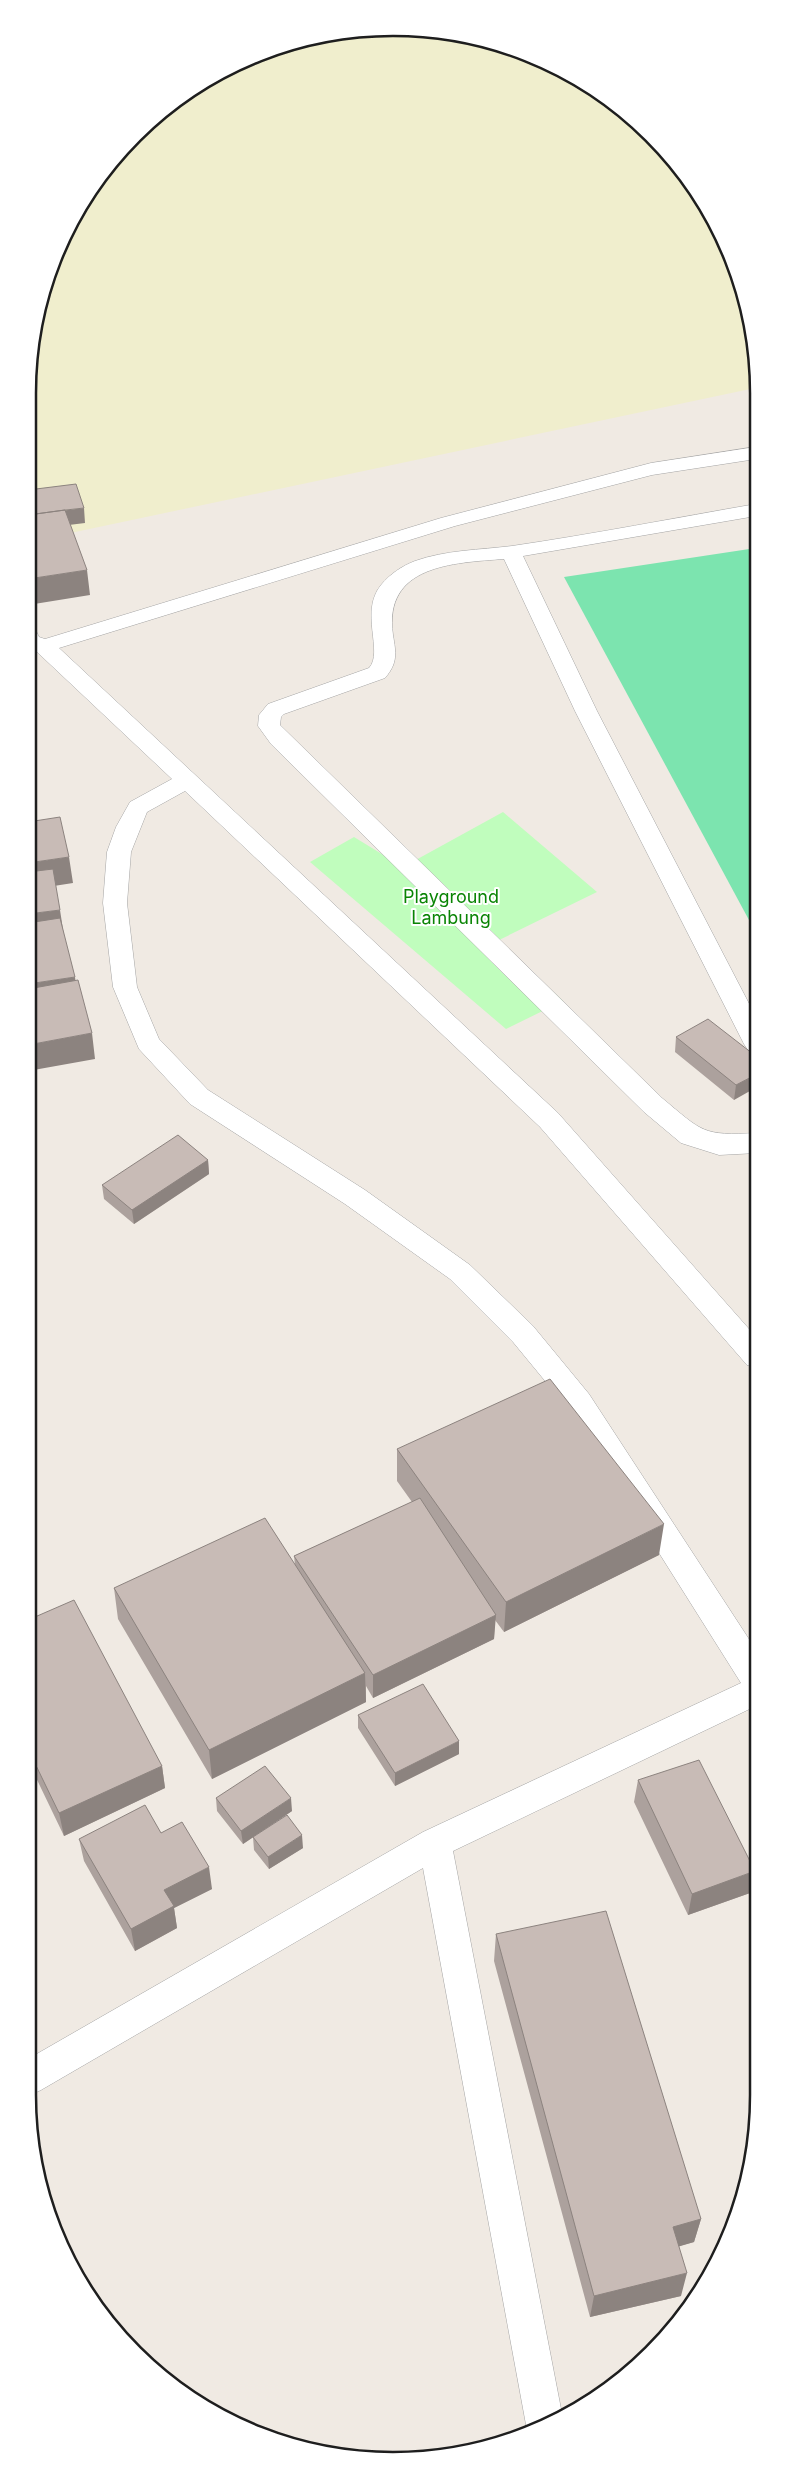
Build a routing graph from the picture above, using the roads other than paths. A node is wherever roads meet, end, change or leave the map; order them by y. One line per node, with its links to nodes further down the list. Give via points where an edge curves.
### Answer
1 (750, 454): 4 (street, via 651,469 448,522)
2 (750, 511): 3 (street)
3 (511, 552): 7 (street, via 586,711); 8 (street, via 437,561 402,575 382,606 384,667 377,673 276,709 270,715 269,726 653,1105 690,1136 719,1145)
4 (36, 641)
5 (36, 646): 6 (street)
6 (188, 780): 9 (street, via 548,1120); 10 (street, via 138,807 119,852 115,903 125,987 148,1042 199,1096 355,1197 460,1272 523,1334 579,1402)
7 (750, 1030)
8 (750, 1143)
9 (750, 1349)
10 (750, 1669)
11 (750, 1694): 12 (street)
12 (435, 1843): 13 (street); 14 (street)
13 (36, 2073)
14 (543, 2419)

